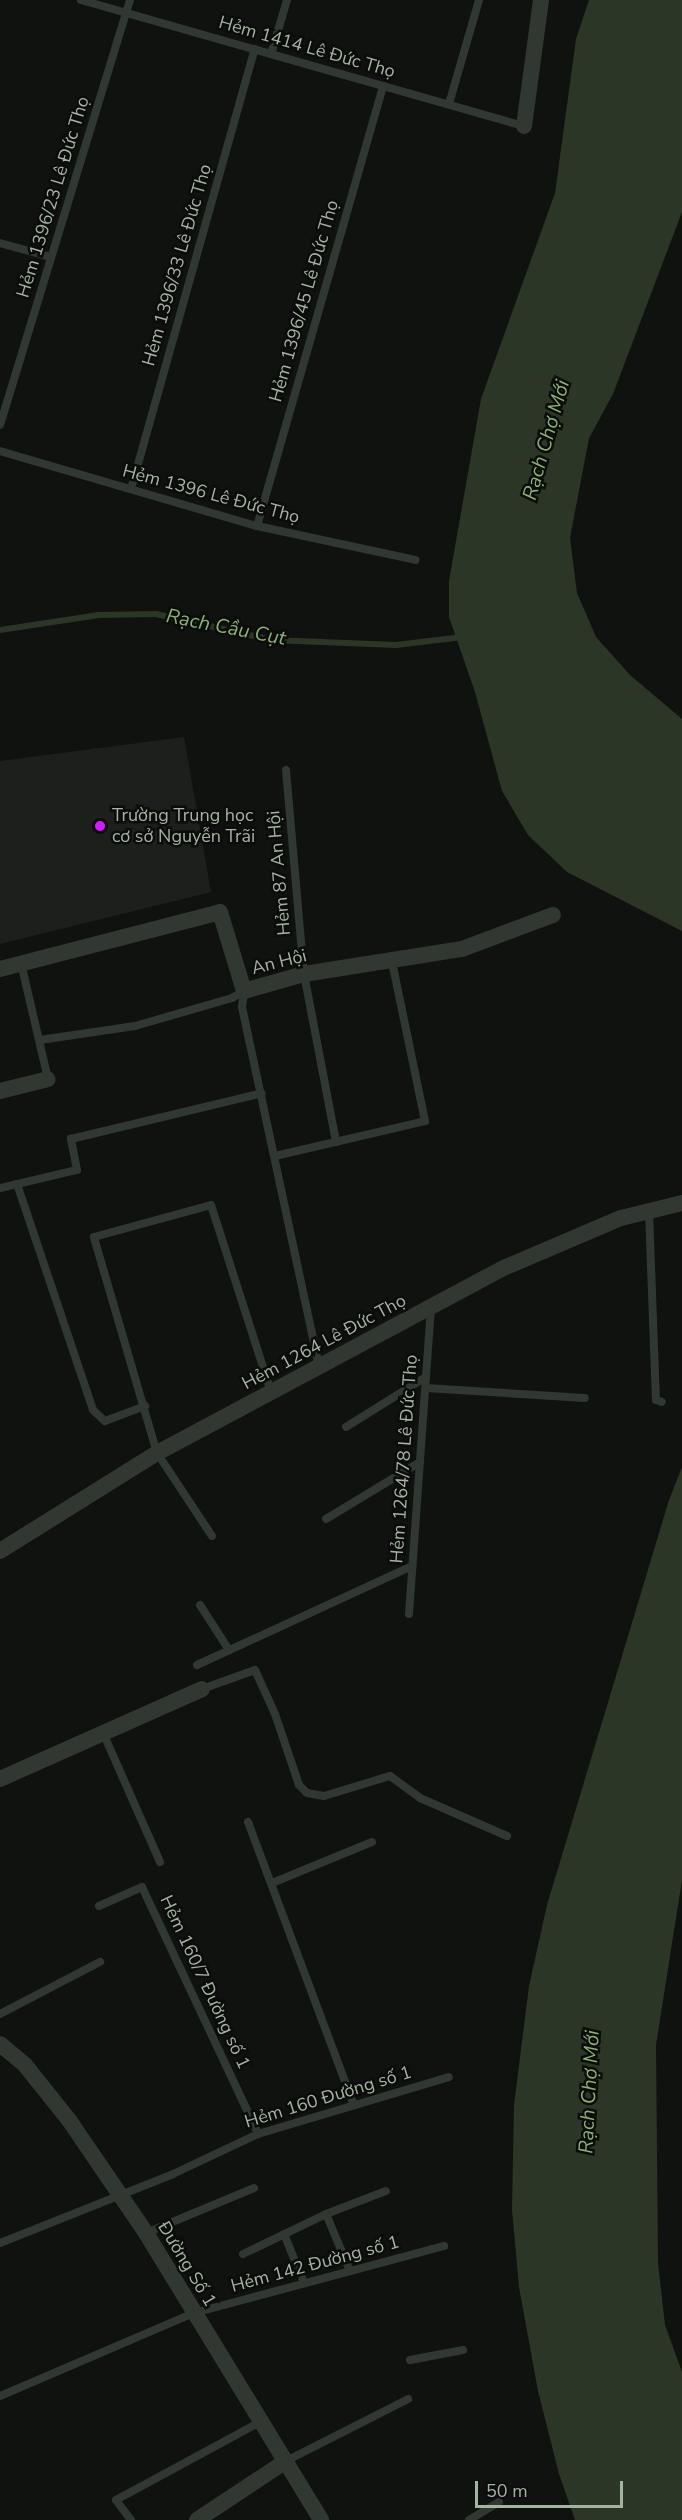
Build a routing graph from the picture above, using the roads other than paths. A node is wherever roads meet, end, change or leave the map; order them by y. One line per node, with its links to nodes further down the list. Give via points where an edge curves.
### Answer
1 (81, 0): 6 (lane, Hẻm 1414 Lê Đức Thọ)
2 (130, 0): 6 (lane, Hẻm 1396/23 Lê Đức Thọ)
3 (287, 0): 8 (lane)
4 (479, 0): 10 (lane)
5 (541, 0): 11 (street)
6 (127, 13): 7 (lane, Hẻm 1414 Lê Đức Thọ); 13 (lane, Hẻm 1396/23 Lê Đức Thọ)
7 (255, 49): 8 (lane, Hẻm 1414 Lê Đức Thọ); 16 (lane, Hẻm 1396/33 Lê Đức Thọ)
8 (272, 54): 9 (lane, Hẻm 1414 Lê Đức Thọ)
9 (383, 86): 10 (lane, Hẻm 1414 Lê Đức Thọ); 17 (lane, Hẻm 1396/45 Lê Đức Thọ)
10 (449, 104): 11 (lane, Hẻm 1414 Lê Đức Thọ)
11 (524, 126)
12 (0, 243): 13 (lane)
13 (51, 257): 14 (lane, Hẻm 1396/23 Lê Đức Thọ)
14 (0, 425)
15 (0, 451): 16 (lane, Hẻm 1396 Lê Đức Thọ)
16 (131, 489): 17 (lane, Hẻm 1396 Lê Đức Thọ)
17 (257, 526): 18 (lane, Hẻm 1396 Lê Đức Thọ)
18 (415, 560)
19 (286, 770): 24 (lane, Hẻm 87 An Hội)
20 (553, 915): 21 (street, An Hội, via 462,949)
21 (392, 961): 24 (street, An Hội); 30 (lane, via 425,1121)
22 (21, 963): 23 (street, An Hội); 25 (street, An Hội, via 220,912); 26 (lane)
23 (0, 969)
24 (304, 974): 25 (street, An Hội); 30 (lane, Hẻm 87 An Hội)
25 (244, 991): 26 (lane, via 135,1026); 29 (lane, via 242,1007)
26 (40, 1040): 27 (lane)
27 (48, 1079): 28 (street)
28 (0, 1091)
29 (261, 1093): 31 (lane); 32 (lane, via 71,1140 77,1170)
30 (336, 1142): 31 (lane)
31 (275, 1156): 37 (lane)
32 (17, 1184): 33 (lane); 43 (lane, via 93,1410 105,1421)
33 (0, 1188)
34 (682, 1203): 35 (street, Hẻm 1264 Lê Đức Thọ)
35 (649, 1211): 36 (street, Hẻm 1264 Lê Đức Thọ, via 621,1218 506,1267); 42 (lane, via 656,1400)
36 (431, 1306): 37 (street, Hẻm 1264 Lê Đức Thọ); 38 (lane, Hẻm 1264/78 Lê Đức Thọ)
37 (319, 1367): 40 (street, Hẻm 1264 Lê Đức Thọ)
38 (426, 1377): 39 (lane, Hẻm 1264/78 Lê Đức Thọ); 44 (lane)
39 (426, 1388): 41 (lane); 46 (lane, Hẻm 1264/78 Lê Đức Thọ)
40 (271, 1392): 43 (lane, via 211,1205 94,1237); 45 (street, Hẻm 1264 Lê Đức Thọ)
41 (585, 1398)
42 (662, 1402)
43 (145, 1406): 45 (lane)
44 (346, 1427)
45 (157, 1454): 48 (lane); 49 (street, Hẻm 1264 Lê Đức Thọ)
46 (420, 1462): 47 (lane); 50 (lane, Hẻm 1264/78 Lê Đức Thọ)
47 (326, 1519)
48 (212, 1536)
49 (0, 1549)
50 (412, 1566): 52 (lane, Hẻm 1264/78 Lê Đức Thọ); 53 (lane)
51 (200, 1605): 53 (lane)
52 (409, 1614)
53 (229, 1650): 54 (lane)
54 (197, 1665)
55 (202, 1689): 56 (street); 59 (lane, via 255,1670 299,1785 307,1793 324,1796 390,1776 420,1798)
56 (104, 1735): 57 (street); 61 (lane)
57 (0, 1779)
58 (248, 1822): 62 (lane)
59 (507, 1836)
60 (372, 1842): 62 (lane)
61 (160, 1862)
62 (272, 1883): 68 (lane)
63 (99, 1906): 69 (lane, Hẻm 160/7 Đường số 1, via 142,1887)
64 (100, 1962): 65 (lane)
65 (0, 2014)
66 (0, 2044): 72 (street, Đường Số 1, via 25,2065)
67 (449, 2077): 68 (lane, Hẻm 160 Đường số 1)
68 (354, 2105): 69 (lane, Hẻm 160 Đường số 1)
69 (258, 2134): 72 (lane, Hẻm 160 Đường số 1)
70 (254, 2188): 74 (lane)
71 (386, 2191): 73 (lane)
72 (120, 2195): 74 (street, Đường Số 1); 76 (lane, Hẻm 160 Đường số 1)
73 (326, 2214): 75 (lane); 79 (lane)
74 (146, 2233): 81 (street, Đường Số 1)
75 (284, 2234): 78 (lane); 80 (lane)
76 (0, 2243)
77 (444, 2246): 79 (lane, Hẻm 142 Đường số 1)
78 (243, 2254)
79 (350, 2271): 80 (lane, Hẻm 142 Đường số 1)
80 (304, 2283): 81 (lane, Hẻm 142 Đường số 1)
81 (194, 2313): 84 (lane, Hẻm 142 Đường số 1); 86 (street, Đường Số 1)
82 (463, 2350): 83 (lane)
83 (410, 2360)
84 (0, 2396)
85 (408, 2399): 87 (lane)
86 (262, 2421): 87 (street, Đường Số 1); 89 (lane, via 116,2500)
87 (286, 2461): 90 (street); 91 (street, Đường Số 1)
88 (499, 2502): 92 (lane)
89 (131, 2520)
90 (197, 2520)
91 (321, 2520)
92 (469, 2520)

